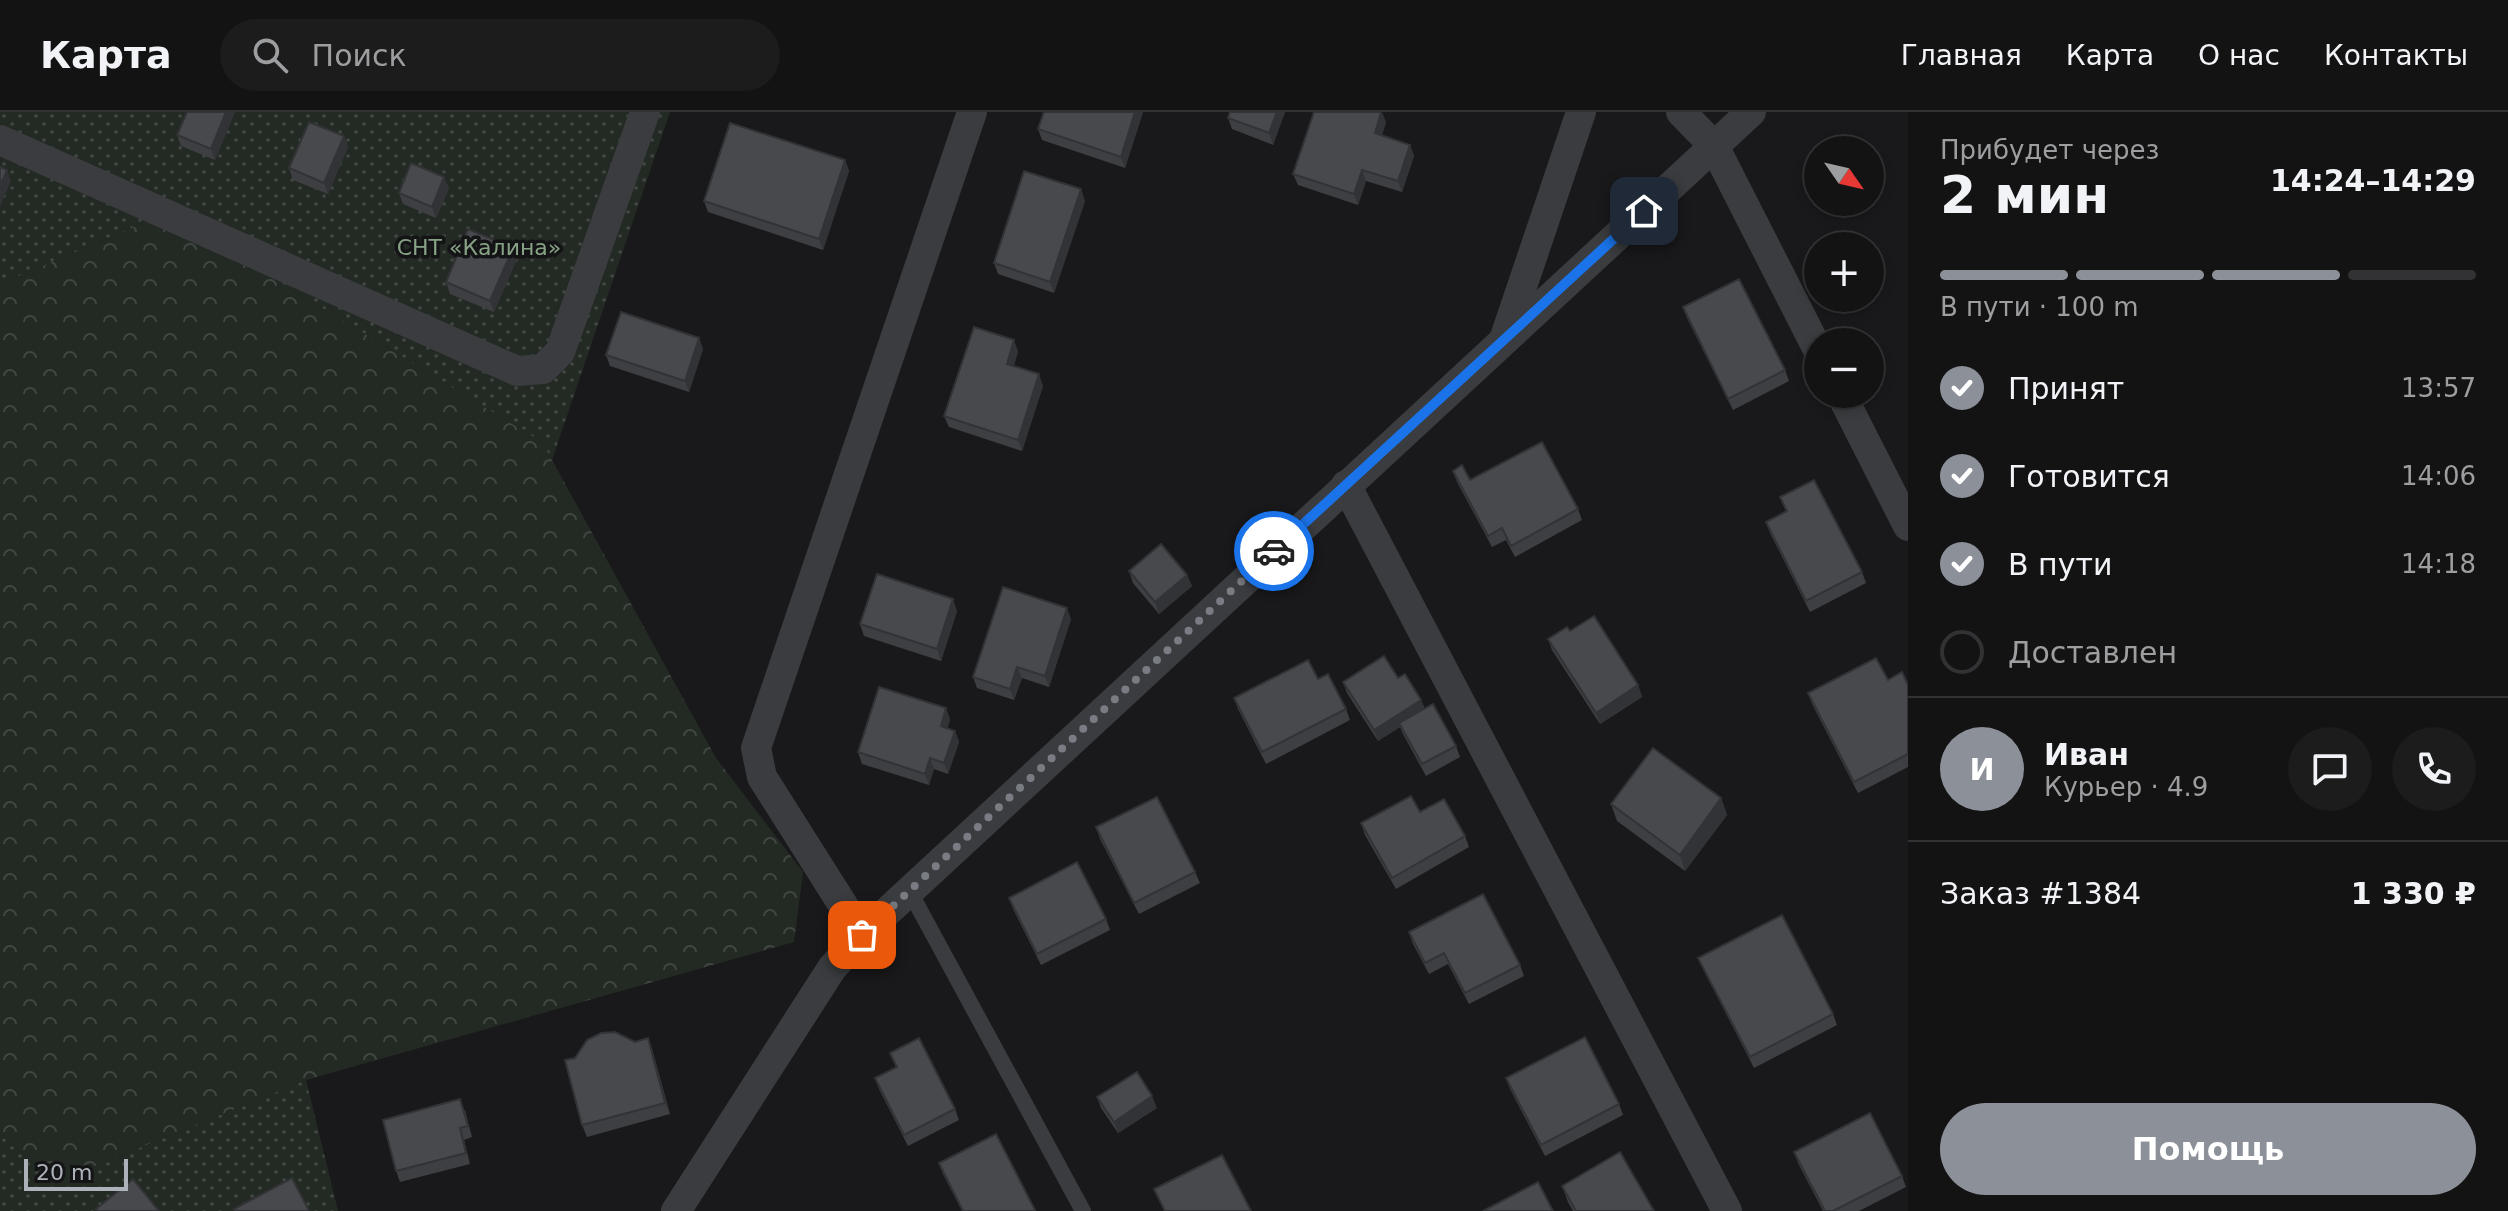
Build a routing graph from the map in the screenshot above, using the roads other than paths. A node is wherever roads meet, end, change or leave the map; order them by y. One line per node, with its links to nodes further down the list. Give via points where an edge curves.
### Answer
1 (645, 112): 6 (street, via 560,352 543,369 517,371)
2 (972, 112): 14 (street, via 756,748 762,777)
3 (1581, 112): 9 (street)
4 (1681, 112): 7 (street)
5 (1751, 112): 7 (street)
6 (0, 140)
7 (1714, 146): 8 (street); 9 (street)
8 (1807, 328)
9 (1504, 340): 11 (street)
10 (1848, 408): 12 (street)
11 (1346, 485): 13 (street); 17 (street)
12 (1908, 526)
13 (909, 890): 14 (street); 16 (lane)
14 (862, 935): 15 (street, via 832,968)
15 (676, 1211)
16 (1083, 1211)
17 (1727, 1211)

